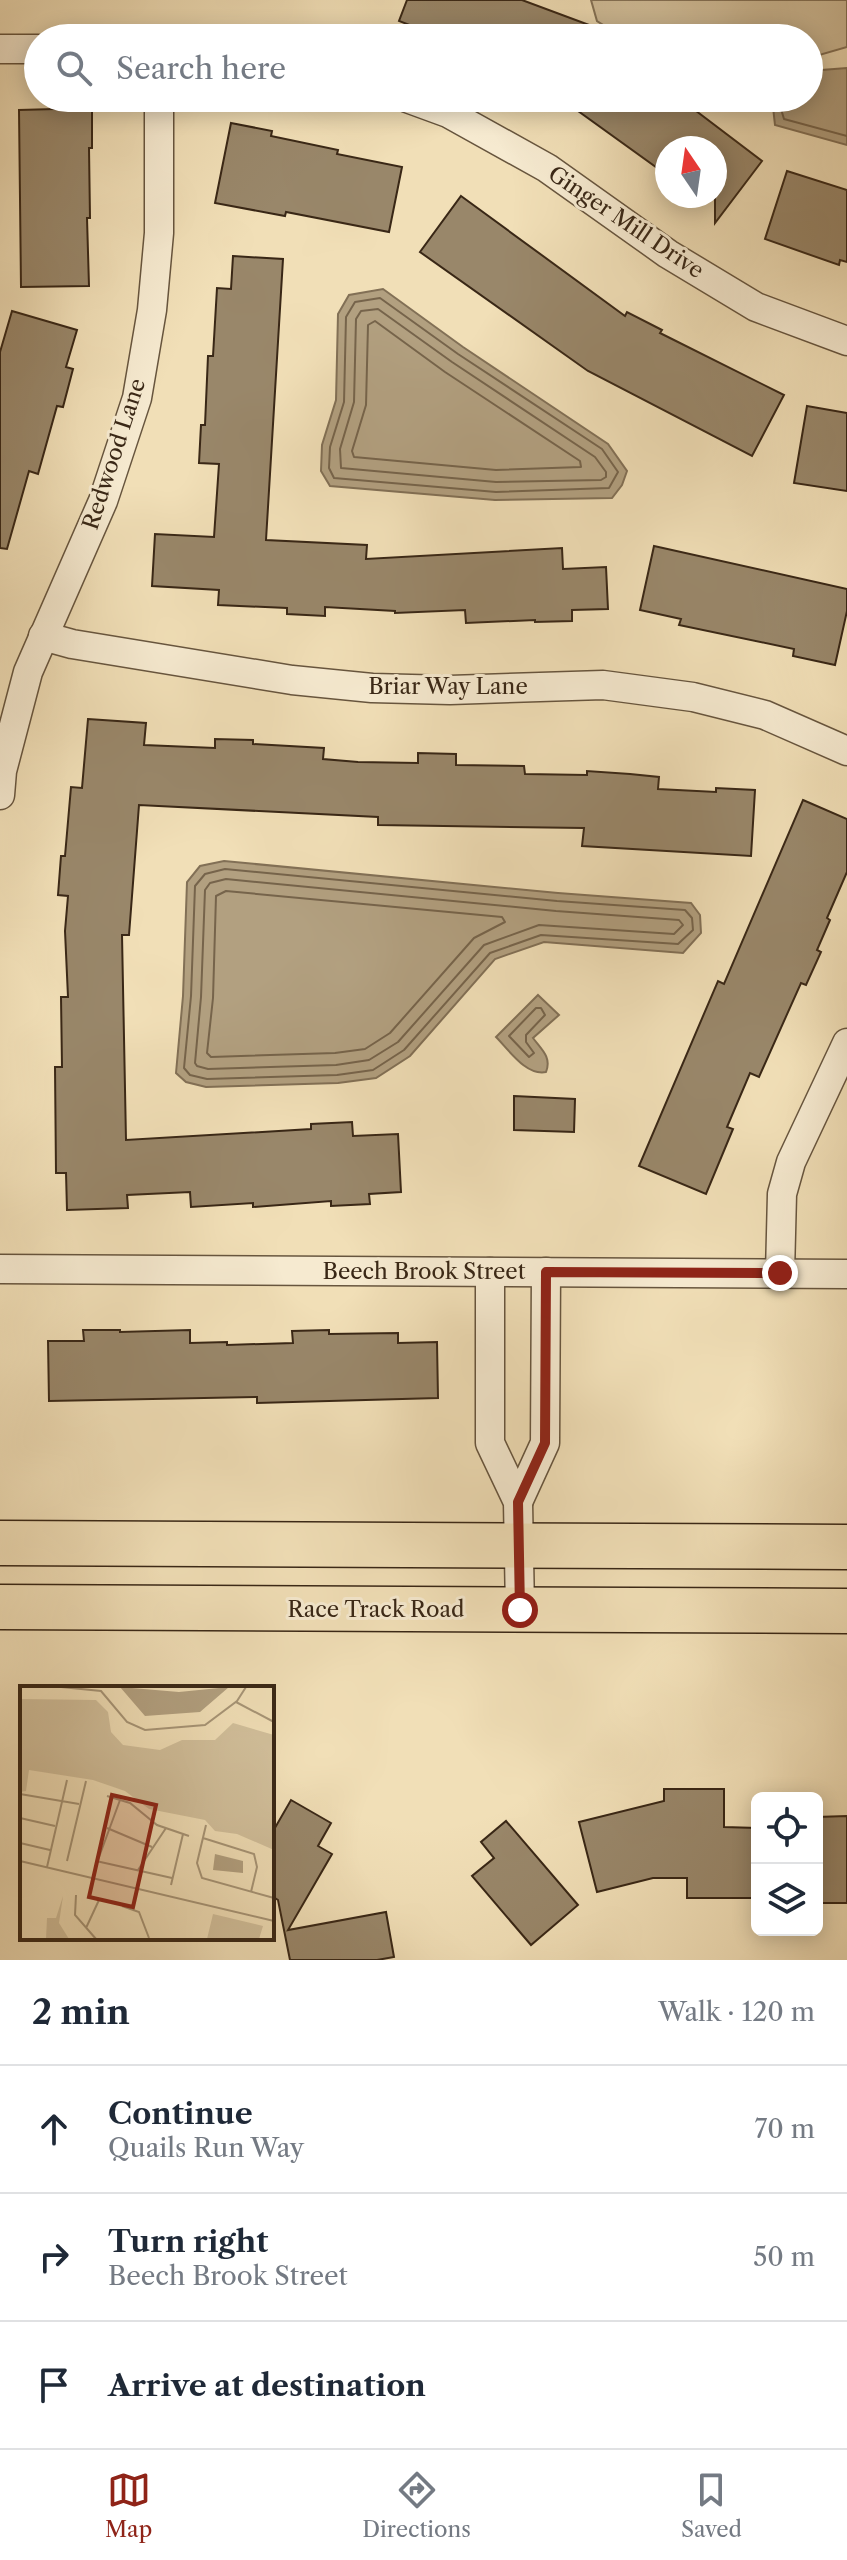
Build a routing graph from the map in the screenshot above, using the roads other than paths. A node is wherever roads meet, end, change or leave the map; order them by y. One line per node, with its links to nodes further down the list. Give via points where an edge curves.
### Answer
1 (0, 49): 2 (street)
2 (24, 49)
3 (159, 112): 6 (street, Redwood Lane, via 159,233 137,398 103,501)
4 (445, 112): 5 (street, Ginger Mill Drive, via 547,168 668,254 756,307)
5 (847, 341)
6 (43, 636): 7 (street, Briar Way Lane, via 292,680 372,688 603,685 693,697 765,715); 8 (street, Redwood Lane, via 28,672)
7 (847, 751)
8 (0, 795)
9 (847, 1043): 13 (street, via 791,1162 782,1194)
10 (0, 1269): 11 (street, Beech Brook Street)
11 (490, 1272): 12 (street, Beech Brook Street); 15 (street, via 490,1443)
12 (546, 1272): 13 (street, Beech Brook Street); 15 (street, via 545,1443)
13 (780, 1273): 14 (street, Beech Brook Street)
14 (847, 1274)
15 (518, 1502): 17 (street)
16 (0, 1543): 17 (main road)
17 (518, 1547): 18 (main road); 20 (street)
18 (847, 1547)
19 (0, 1607): 20 (main road, Race Track Road)
20 (520, 1610): 21 (main road, Race Track Road)
21 (847, 1611)

